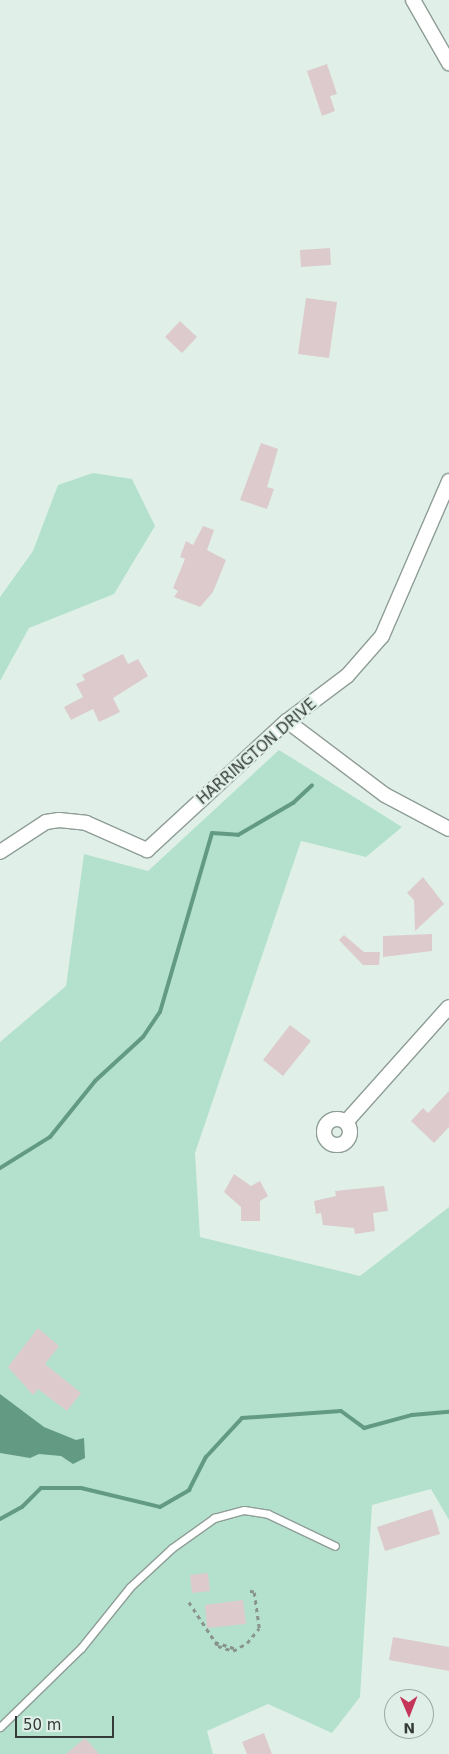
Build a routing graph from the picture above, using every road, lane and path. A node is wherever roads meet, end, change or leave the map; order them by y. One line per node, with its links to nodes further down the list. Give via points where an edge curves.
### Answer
1 (413, 0): 2 (street)
2 (449, 63)
3 (449, 482): 4 (street, HARRINGTON DRIVE, via 382,636 346,676)
4 (287, 721): 5 (street, via 385,795); 6 (street, HARRINGTON DRIVE, via 147,850 86,823 59,820 46,822)
5 (449, 829)
6 (0, 852)
7 (449, 1007): 8 (street)
8 (346, 1122)
9 (335, 1546): 14 (lane, via 268,1514 244,1510 214,1518 172,1548 130,1588 81,1648)
10 (247, 1591): 13 (path, via 254,1592 259,1628)
11 (189, 1602): 12 (path)
12 (215, 1642): 13 (path); 13 (path, via 225,1651)
13 (236, 1648)
14 (0, 1727)

